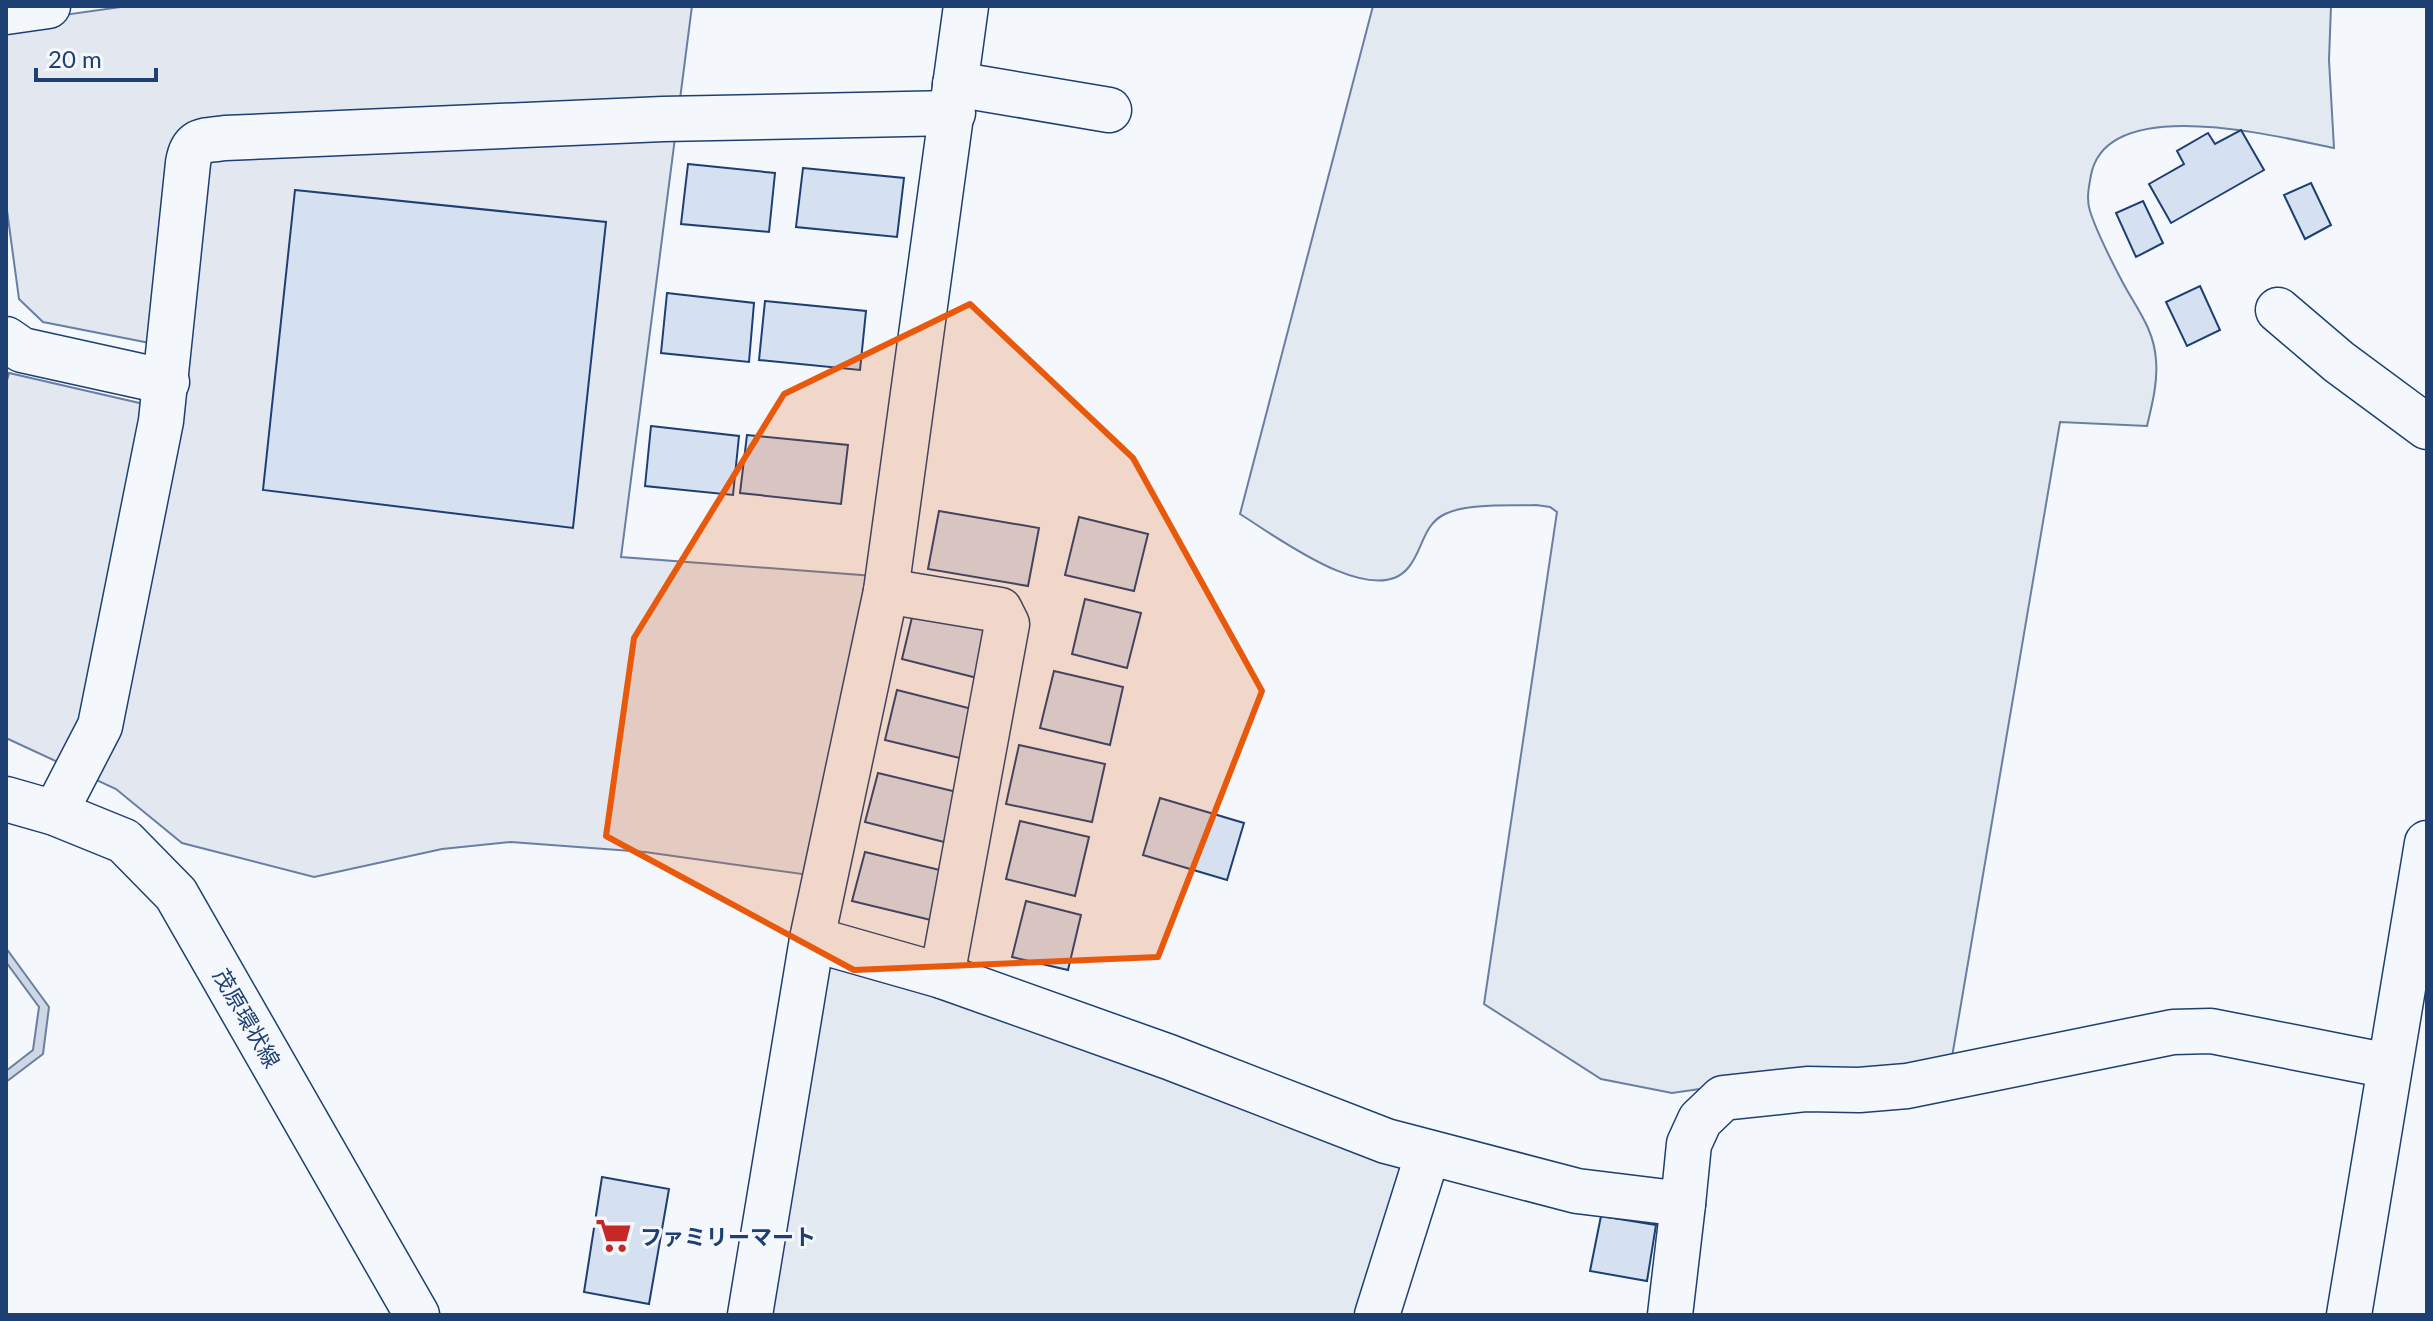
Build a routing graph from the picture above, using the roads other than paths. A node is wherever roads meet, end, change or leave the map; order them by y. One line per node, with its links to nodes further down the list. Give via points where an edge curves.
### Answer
1 (48, 6): 3 (street)
2 (966, 6): 4 (street)
3 (6, 12)
4 (954, 99): 5 (street); 8 (street, via 198,142 188,163); 10 (street)
5 (1109, 110)
6 (2278, 310): 9 (street)
7 (6, 339): 8 (street, via 22,350)
8 (167, 382): 12 (street, via 100,726)
9 (2427, 427)
10 (886, 591): 14 (street); 15 (street, via 1000,610 1007,624)
11 (6, 799): 12 (street, 茂原環状線)
12 (55, 813): 19 (street, 茂原環状線, via 124,841 176,894)
13 (2427, 843): 16 (street)
14 (812, 939): 15 (street); 20 (street)
15 (942, 976): 17 (street)
16 (2389, 1066): 18 (street, via 2211,1031 2173,1032 1907,1086 1723,1098 1700,1120 1689,1144); 23 (street)
17 (1428, 1153): 18 (street, via 1577,1191); 21 (street)
18 (1683, 1204): 22 (street)
19 (417, 1315)
20 (750, 1315)
21 (1377, 1315)
22 (1670, 1315)
23 (2349, 1315)

